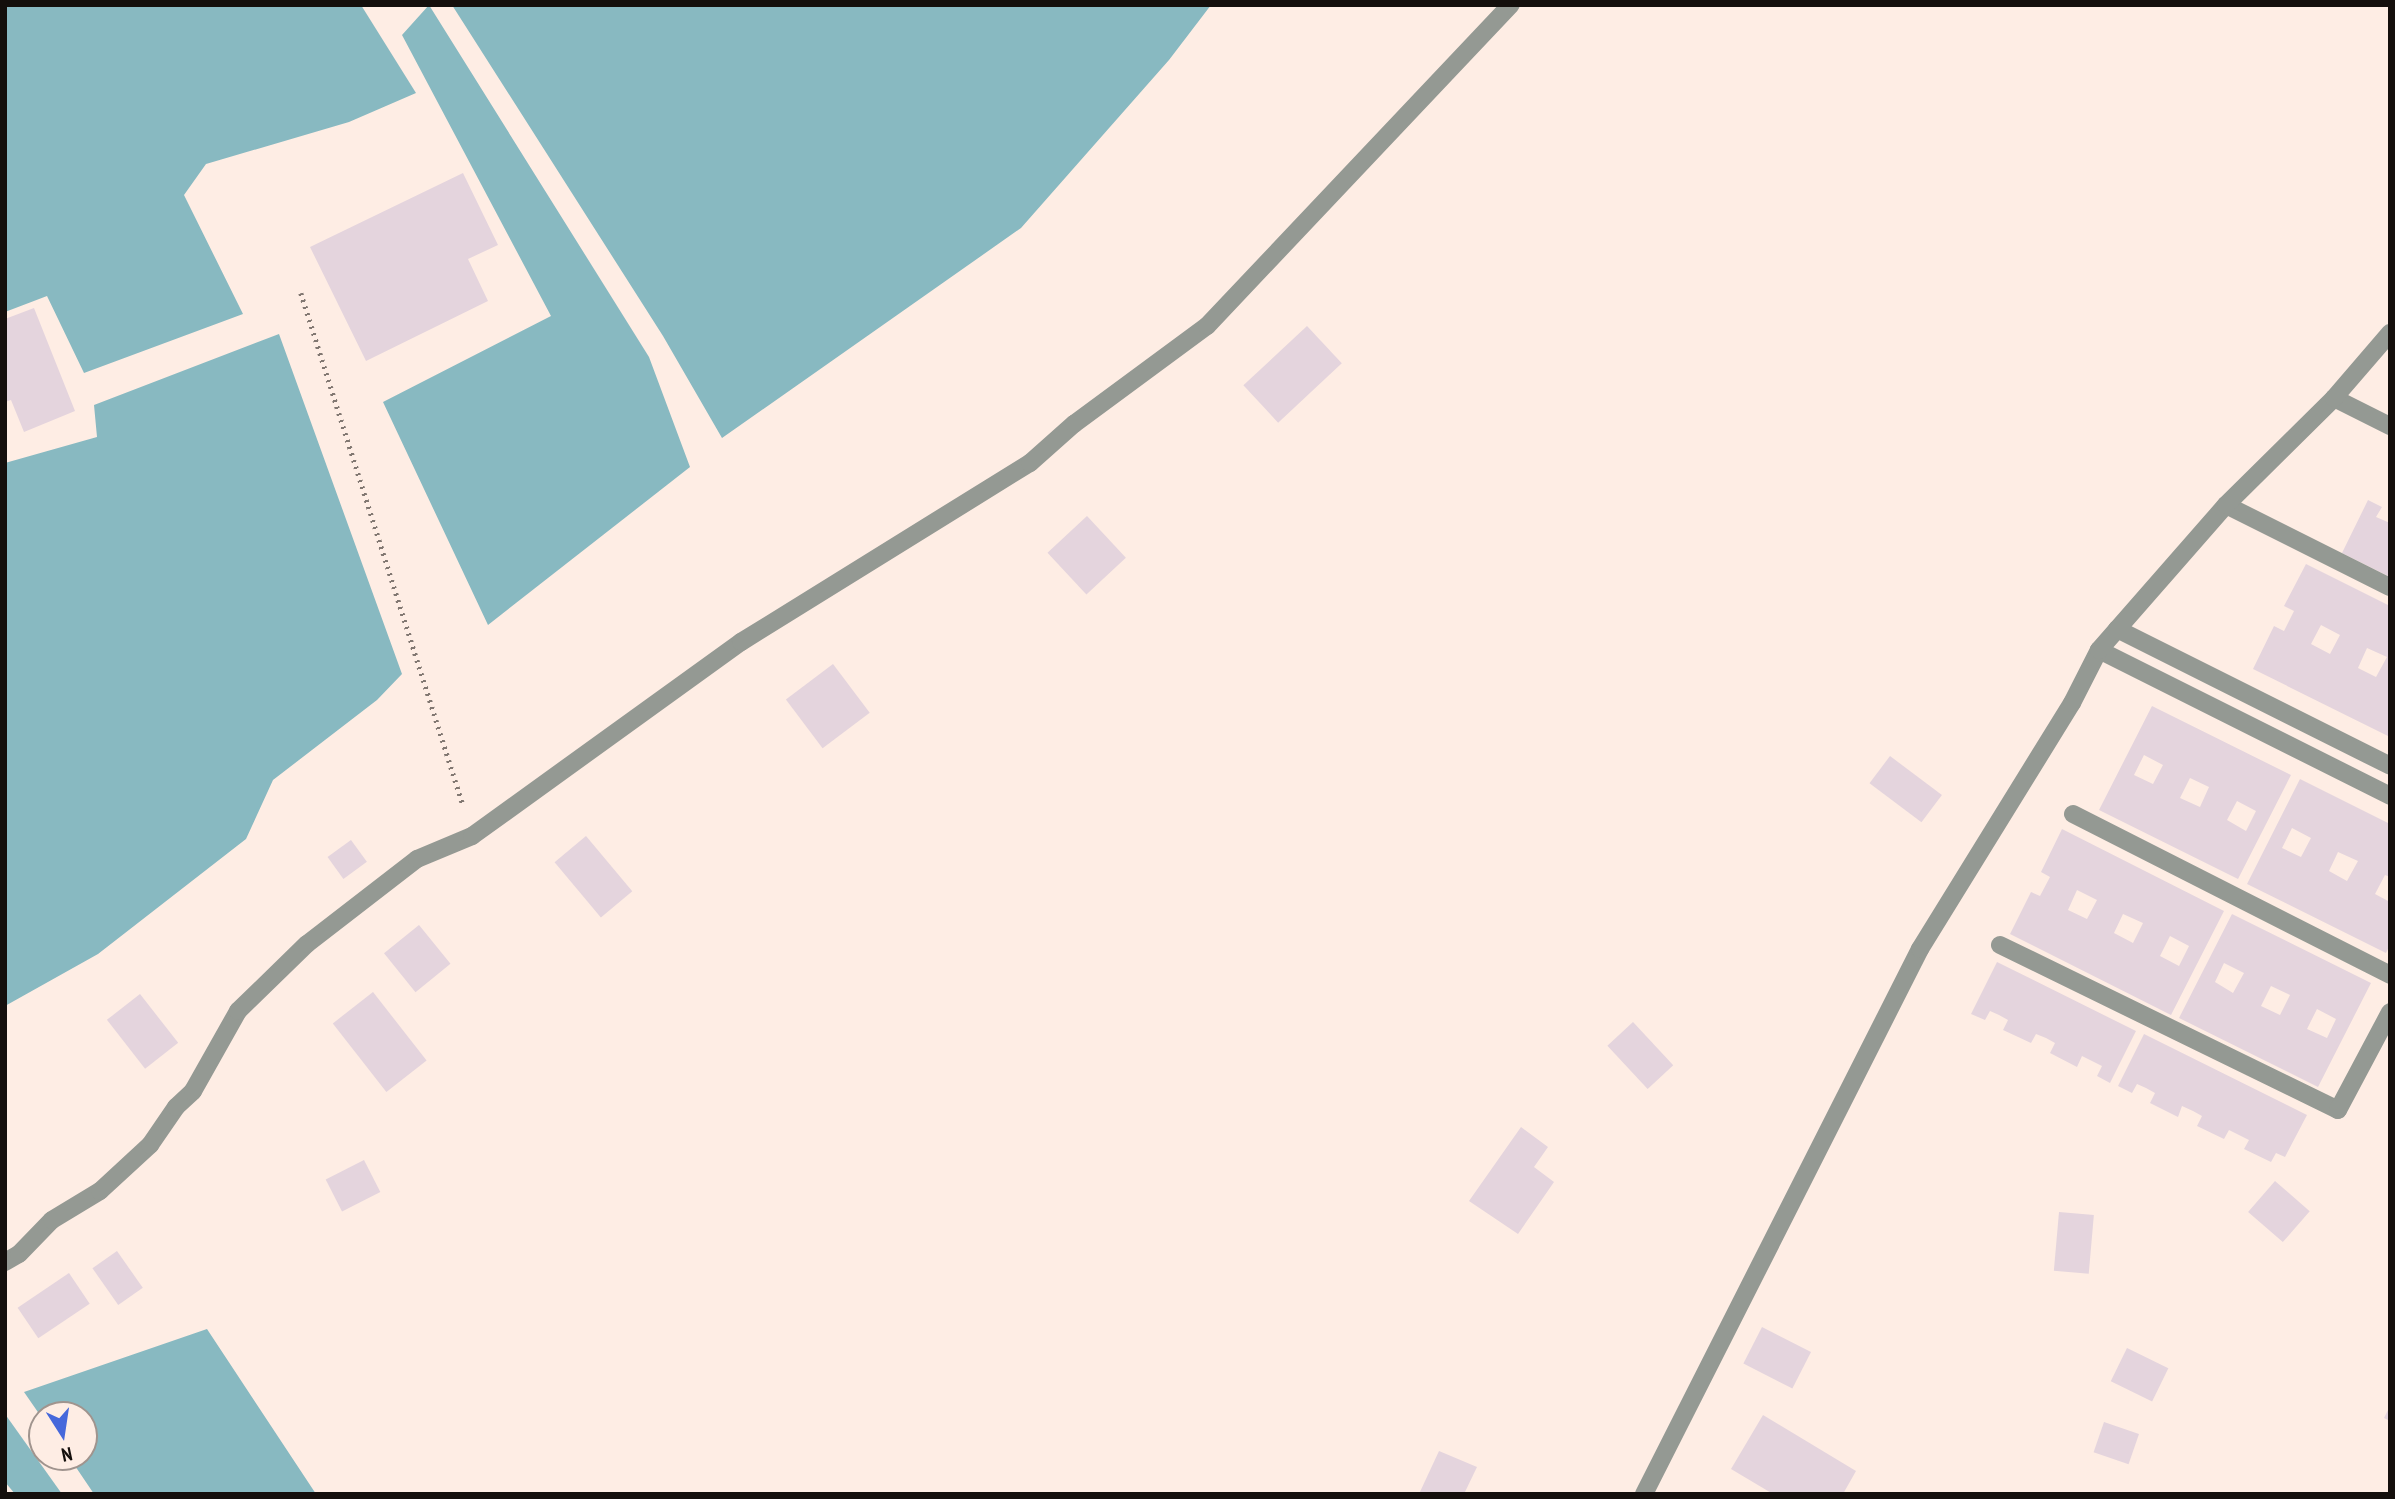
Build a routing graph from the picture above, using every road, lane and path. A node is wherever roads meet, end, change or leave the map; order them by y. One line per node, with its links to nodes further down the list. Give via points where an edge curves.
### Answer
1 (1511, 5): 13 (street, via 1207,326 1074,424 1030,463 741,642)
2 (300, 293): 13 (path)
3 (2390, 333): 4 (street)
4 (2334, 398): 5 (street); 6 (street)
5 (2390, 426)
6 (2226, 505): 7 (street); 8 (street)
7 (2390, 587)
8 (2117, 629): 9 (street); 10 (street)
9 (2099, 650): 11 (street); 18 (street, via 2072,703 1920,949)
10 (2390, 765)
11 (2390, 796)
12 (2073, 814): 15 (street)
13 (472, 836): 17 (street, via 417,859 307,944 238,1011 192,1091 150,1145 100,1191 52,1220)
14 (2000, 945): 16 (street, via 2338,1110)
15 (2390, 975)
16 (2390, 1012)
17 (5, 1262)
18 (1644, 1494)

